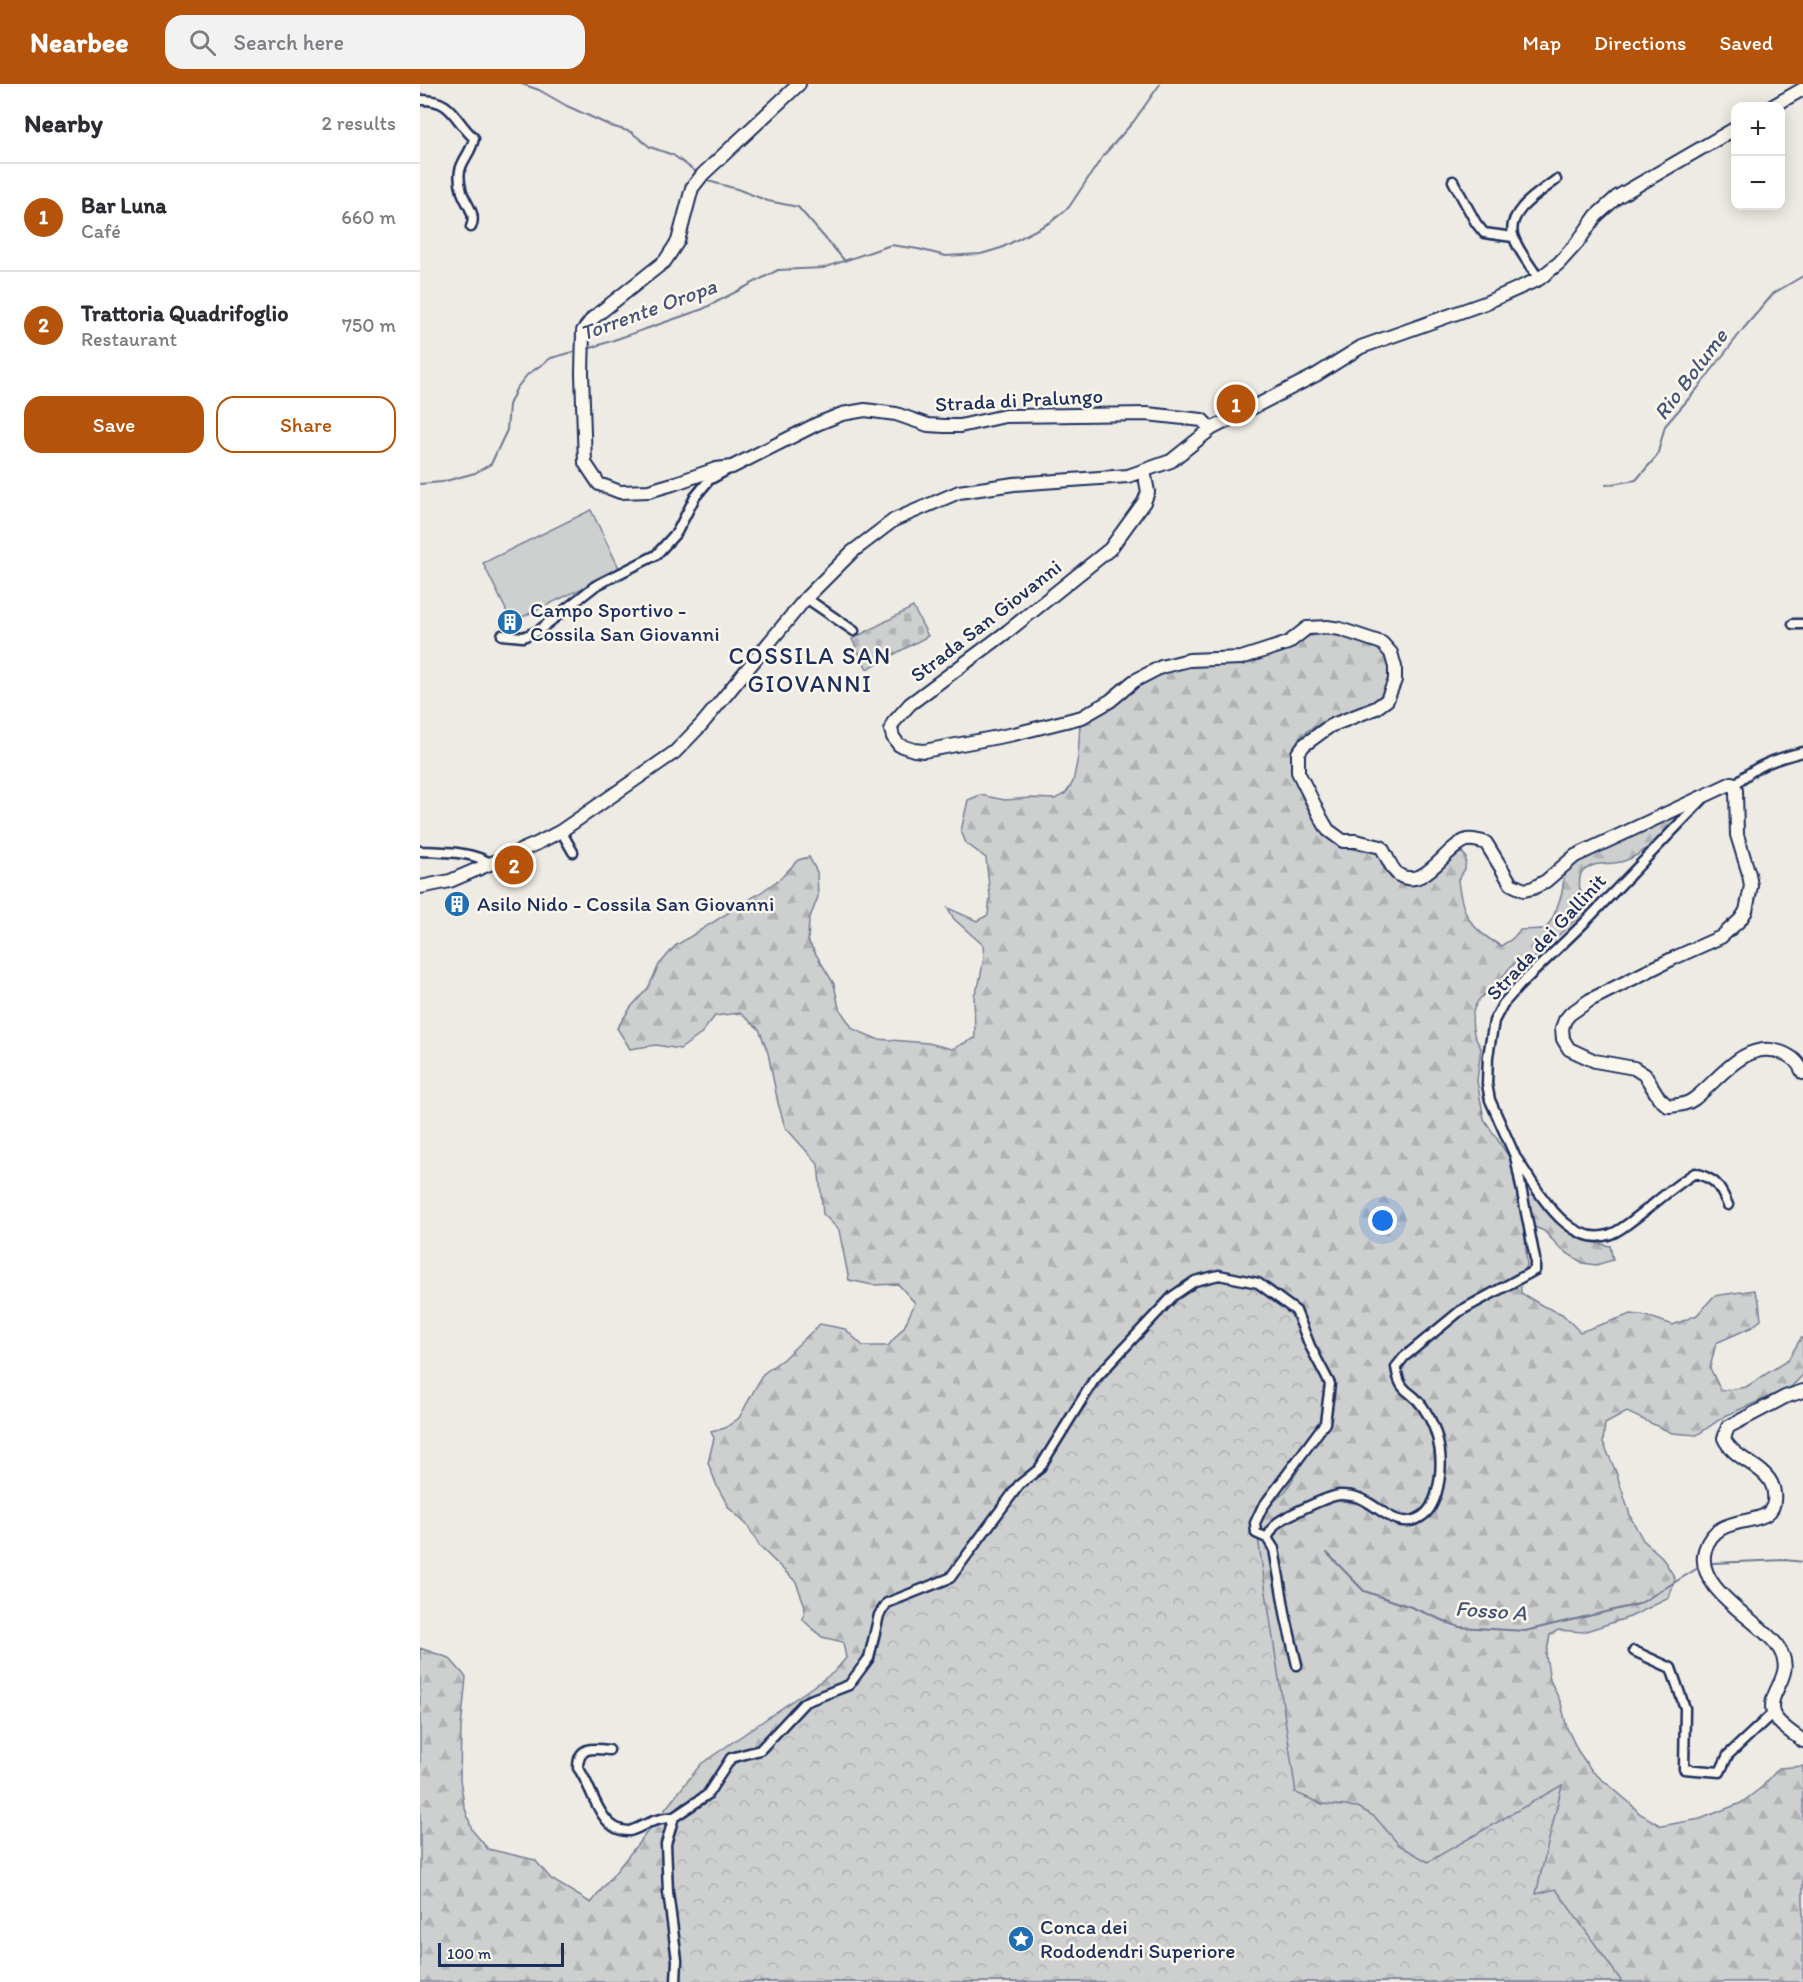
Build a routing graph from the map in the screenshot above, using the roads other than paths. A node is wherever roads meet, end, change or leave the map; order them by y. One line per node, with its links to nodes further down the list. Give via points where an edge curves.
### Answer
1 (799, 84): 12 (street, Strada di Pralungo, via 692,188 678,240 665,261 594,318 583,332 585,463 599,484 620,492 650,491)
2 (1803, 89): 4 (street)
3 (420, 100): 8 (street, via 446,105 474,138 459,168 462,192 474,217)
4 (1780, 102)
5 (1731, 131): 10 (street, via 1617,197 1596,216 1559,263)
6 (1556, 180): 9 (street, via 1517,214)
7 (1453, 181): 9 (street, via 1484,232)
8 (471, 227)
9 (1513, 237): 10 (street)
10 (1539, 279): 11 (street, via 1485,303 1361,347)
11 (1211, 429): 12 (street, Strada di Pralungo, via 1202,420 1147,414 1005,416 944,426 865,410 817,424); 13 (street, via 1171,461)
12 (732, 467): 18 (street, via 709,480 694,497 677,532 656,555 595,586 538,631 523,637)
13 (1144, 471): 14 (street, via 1128,476 959,492 894,520 852,552); 21 (street, Strada San Giovanni, via 1148,492 1144,502 1110,549 910,704 891,729 899,745 924,751 1056,725 1097,709 1134,681 1161,667 1189,660 1241,658 1288,643 1307,628 1327,627 1382,643 1391,652 1395,680 1386,700 1376,708 1330,726 1304,745 1298,753 1298,772 1329,830 1343,841 1381,847 1399,875 1421,875 1466,840 1477,840 1486,843 1511,884 1524,890 1533,888 1575,856)
14 (806, 598): 17 (street); 22 (street, via 690,739)
15 (1793, 624): 16 (street)
16 (1803, 624)
17 (854, 632)
18 (502, 636)
19 (1803, 752): 20 (street, via 1754,769)
20 (1734, 785): 21 (street, Strada San Giovanni, via 1728,783); 27 (street, via 1739,847 1751,886 1740,920 1721,937 1590,1000 1565,1020 1563,1039 1569,1049 1595,1061 1634,1068 1645,1075 1668,1106 1693,1100 1732,1064 1754,1052 1773,1050 1791,1056)
21 (1705, 797): 28 (street, Strada dei Gallinit, via 1519,986 1498,1013 1488,1056 1487,1084 1490,1100)
22 (561, 831): 24 (street); 25 (street)
23 (420, 850): 25 (street, via 457,852)
24 (573, 852)
25 (493, 864): 26 (street)
26 (420, 887)
27 (1803, 1073)
28 (1515, 1156): 29 (street, via 1561,1220 1581,1235 1610,1235 1695,1173 1710,1177); 31 (street, Strada dei Gallinit, via 1535,1270 1460,1311 1396,1367 1398,1380 1423,1407 1441,1450 1440,1483 1432,1505 1425,1515 1413,1521 1397,1520 1359,1498 1339,1495 1286,1516)
29 (1728, 1204)
30 (1803, 1391): 34 (street, via 1728,1427 1724,1438 1727,1446 1769,1478 1775,1496 1769,1514 1727,1524 1705,1548 1706,1570 1718,1589 1770,1637 1783,1656 1783,1679 1773,1701)
31 (1267, 1538): 33 (street, via 1274,1549); 37 (street, via 1256,1533 1255,1523 1324,1423 1330,1384 1296,1311 1258,1283 1219,1275 1195,1281 1173,1296 1094,1380 1039,1469 1019,1485 950,1578 887,1603 879,1615 869,1658 849,1685 805,1702 760,1750 731,1758 707,1795)
32 (1634, 1651): 34 (street, via 1671,1668 1685,1708 1684,1769 1720,1773 1728,1755)
33 (1297, 1665)
34 (1773, 1713): 35 (street)
35 (1803, 1741)
36 (609, 1750): 37 (street, via 585,1750 578,1760 578,1768 603,1816 611,1824 630,1831 654,1820)
37 (674, 1817): 38 (street, via 666,1844)
38 (676, 1982)

